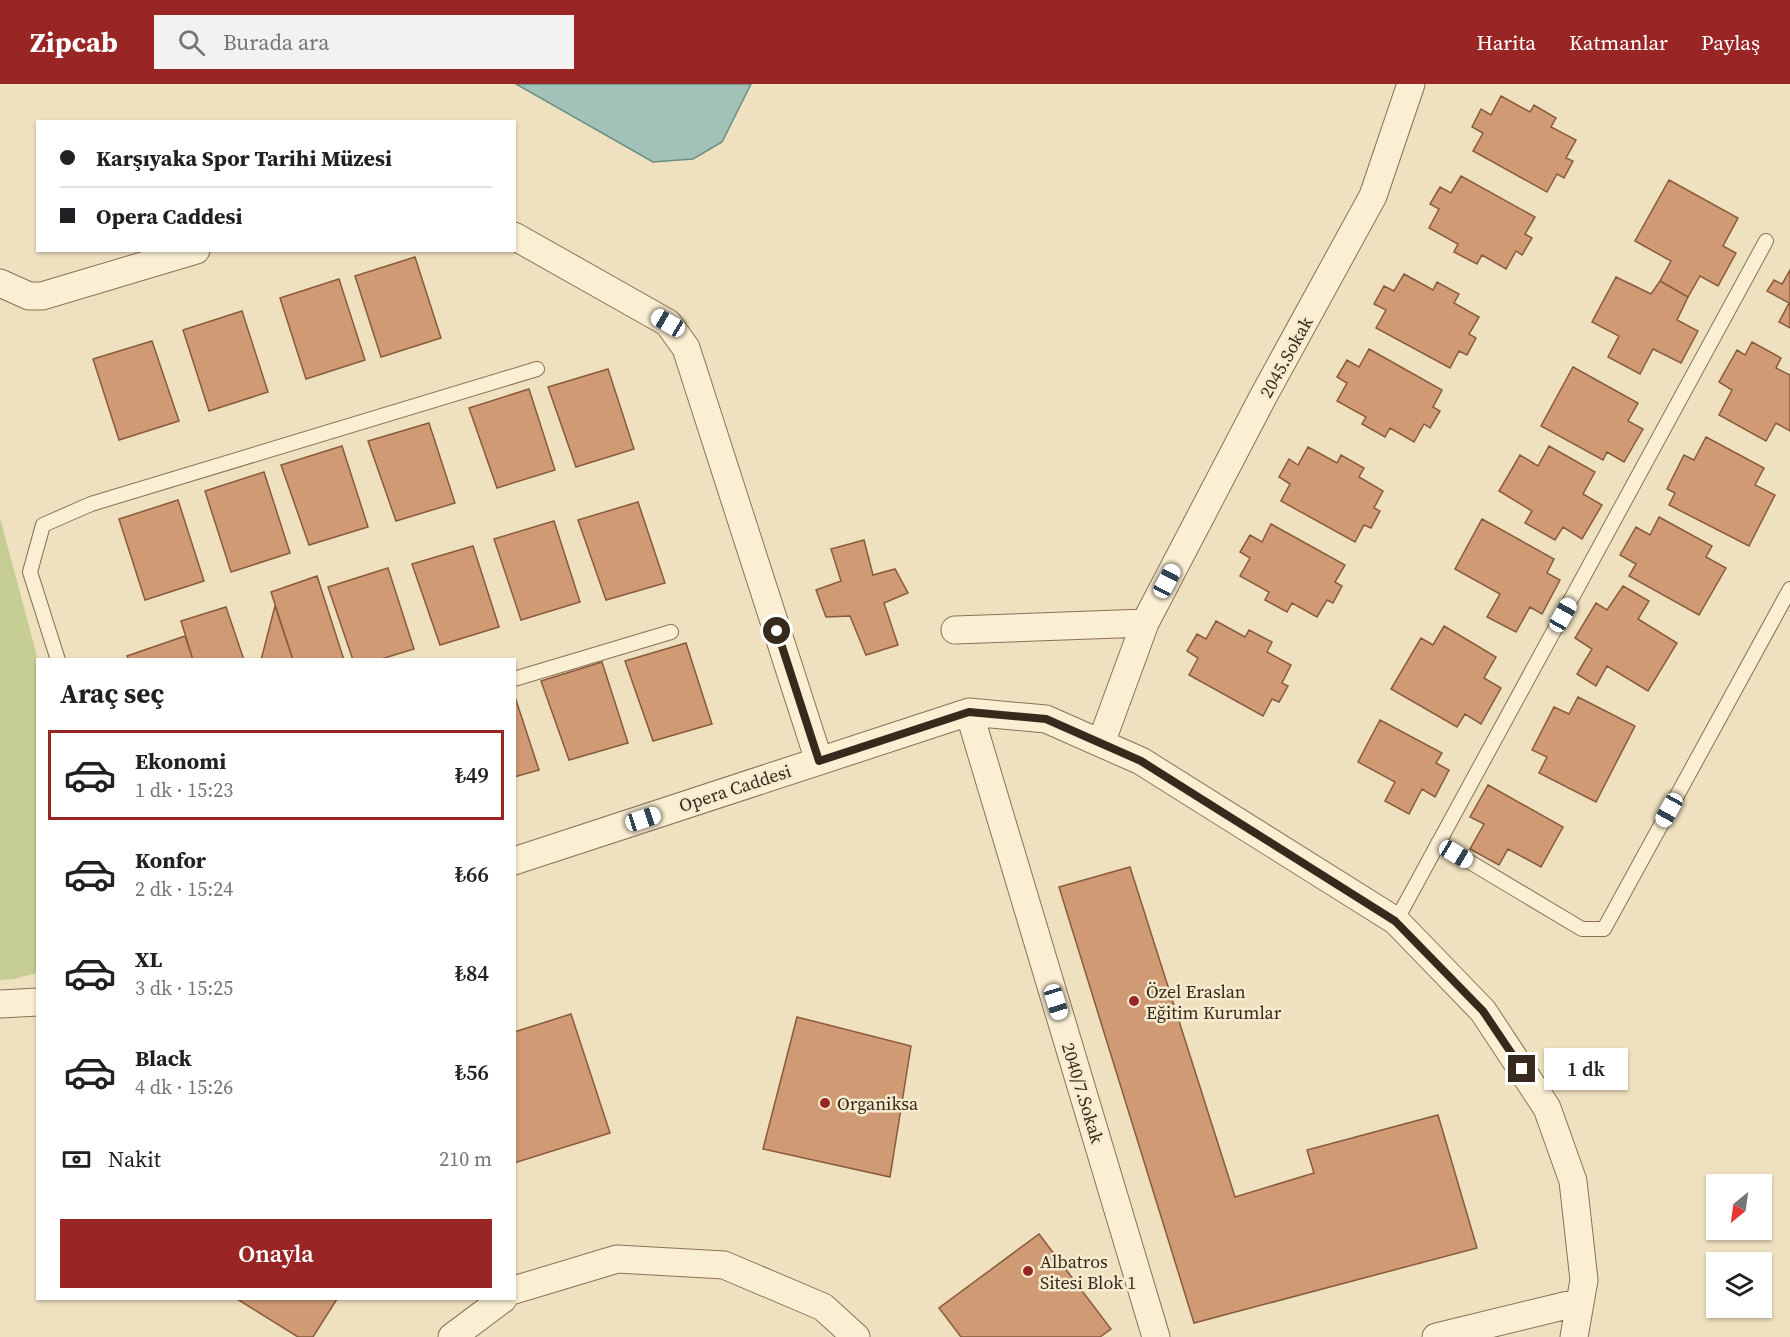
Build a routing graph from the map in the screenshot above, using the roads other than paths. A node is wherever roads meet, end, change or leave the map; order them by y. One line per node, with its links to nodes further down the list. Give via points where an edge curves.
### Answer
1 (1411, 84): 8 (street, 2045.Sokak, via 1373,196)
2 (516, 237): 15 (street, via 668,323 686,348)
3 (1766, 241): 16 (lane)
4 (189, 252): 5 (street, via 42,296 29,296)
5 (0, 284)
6 (537, 369): 11 (lane, via 91,504 43,525 30,572)
7 (1790, 589): 16 (lane, via 1604,929 1582,929)
8 (1145, 623): 9 (street); 14 (street, 2045.Sokak)
9 (955, 630)
10 (671, 632): 12 (lane)
11 (57, 658)
12 (516, 678)
13 (969, 712): 14 (street, Opera Caddesi, via 1046,719); 15 (street, Opera Caddesi); 26 (street, 2040/7.Sokak)
14 (1101, 743): 18 (street, Opera Caddesi, via 1141,761)
15 (819, 761): 17 (street, Opera Caddesi)
16 (1438, 843): 18 (lane)
17 (516, 860)
18 (1395, 921): 23 (street, Opera Caddesi, via 1483,1011 1547,1108 1573,1181 1584,1280)
19 (36, 1002): 20 (street)
20 (0, 1004)
21 (516, 1289): 25 (street, via 618,1259 724,1265 823,1307)
22 (502, 1300): 24 (street)
23 (1580, 1302): 27 (street); 28 (street, Opera Caddesi)
24 (452, 1337)
25 (856, 1337)
26 (1156, 1337)
27 (1436, 1337)
28 (1574, 1337)

